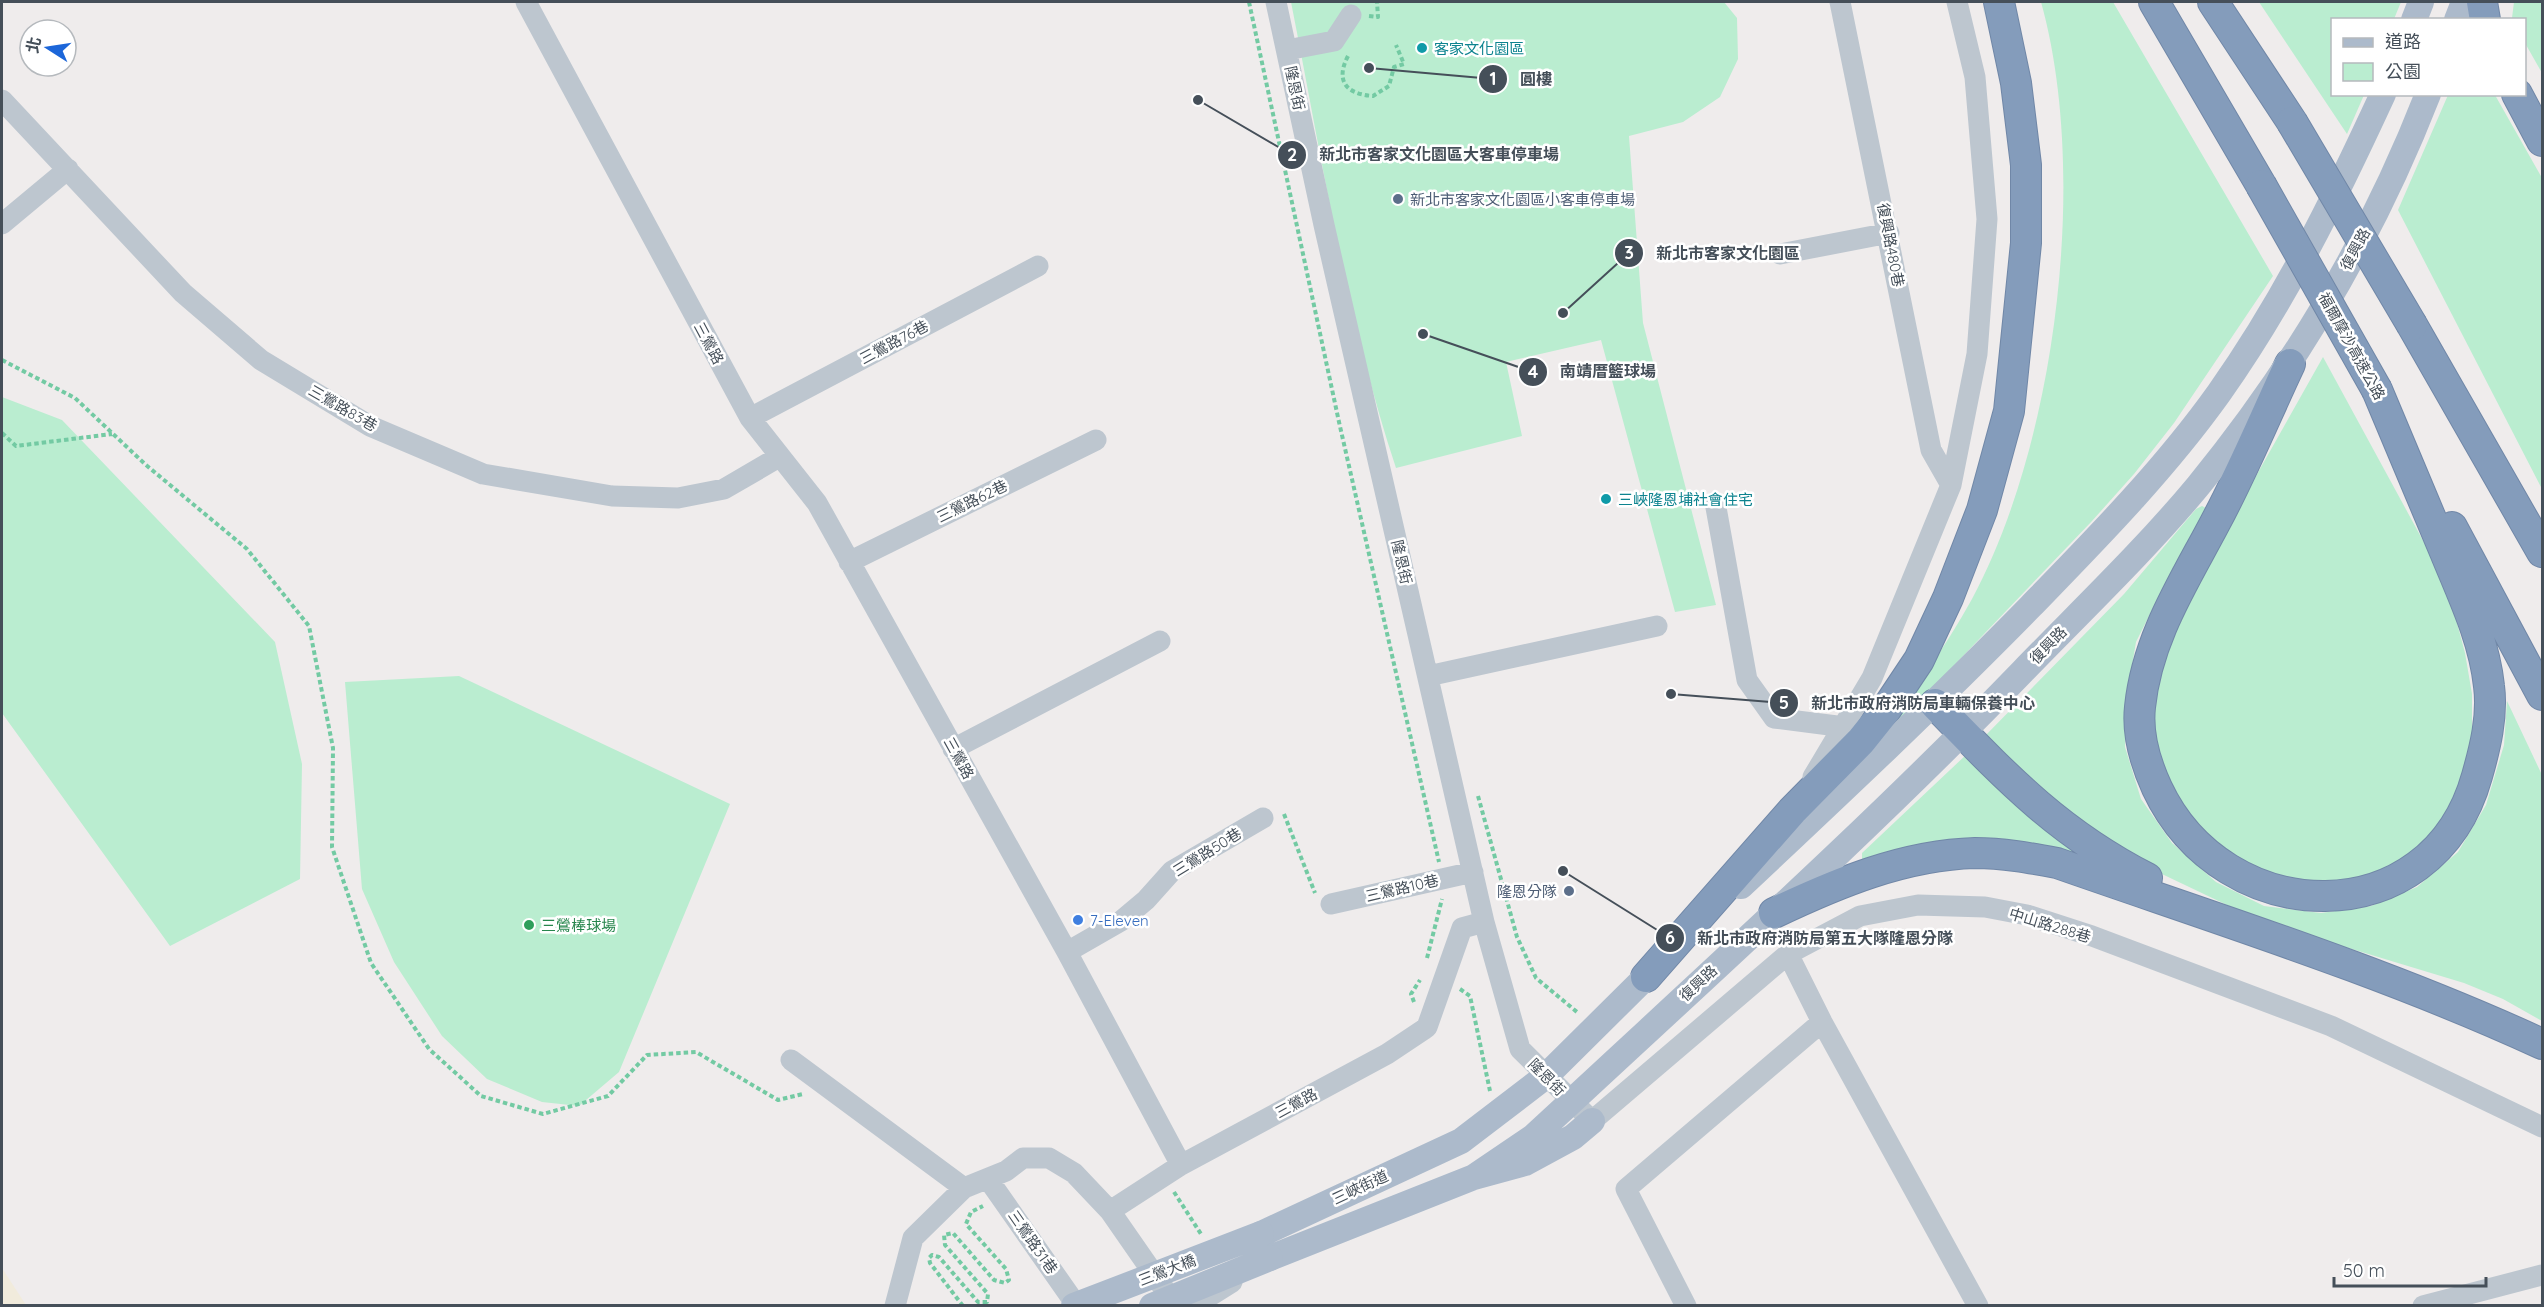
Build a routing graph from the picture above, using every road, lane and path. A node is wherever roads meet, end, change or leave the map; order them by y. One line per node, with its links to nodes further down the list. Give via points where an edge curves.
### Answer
1 (526, 2): 32 (street, 三鶯路)
2 (1249, 2): 52 (path)
3 (1276, 2): 18 (street, 隆恩街)
4 (1840, 2): 26 (street, 復興路480巷)
5 (1957, 2): 37 (street, via 1975,77 1987,219 1977,354)
6 (1999, 2): 49 (highway, via 2016,83 2026,165 2026,243 2009,411 1982,510 1919,660 1861,741)
7 (2154, 2): 31 (highway, 福爾摩沙高速公路, bridge)
8 (2213, 2): 39 (highway, bridge, via 2292,122)
9 (2421, 2): 13 (main road)
10 (2464, 2): 14 (main road)
11 (2482, 2): 15 (highway)
12 (1351, 15): 18 (street, via 1334,41)
13 (2415, 18)
14 (2458, 18)
15 (2485, 18)
16 (1395, 45): 17 (path, via 1404,64 1395,68 1389,86 1373,96 1353,92 1344,82 1344,63)
17 (1354, 48)
18 (1287, 50): 43 (street, 隆恩街)
19 (2382, 96): 45 (main road, via 2310,245 2263,328 2217,395 2106,529)
20 (2427, 96): 30 (main road, 復興路, via 2381,199)
21 (2518, 96): 23 (highway)
22 (2, 100): 24 (street, 三鶯路83巷)
23 (2542, 141)
24 (68, 169): 25 (street); 36 (street, 三鶯路83巷, via 183,292 261,360 370,426 483,474 612,496 678,498 724,489)
25 (2, 224)
26 (1888, 233): 27 (street); 37 (street, 復興路480巷, via 1931,450)
27 (1780, 254)
28 (1038, 266): 32 (street, 三鶯路76巷)
29 (2, 360): 34 (path, via 75,398)
30 (2289, 364): 31 (highway, via 2151,650 2139,710 2146,765 2168,811 2200,850 2236,875 2275,891 2315,897 2361,892 2392,881 2426,859 2453,830 2472,795 2486,744 2490,689 2480,637); 47 (main road, 復興路, via 2197,487)
31 (2377, 390): 44 (highway, 福爾摩沙高速公路)
32 (750, 418): 36 (street, 三鶯路)
33 (2, 433): 34 (path, via 16,446)
34 (113, 434): 68 (path, via 247,549 309,626 333,748 332,847 371,963 429,1049 481,1096 543,1114 608,1096 647,1055 696,1052 778,1100)
35 (1096, 440): 40 (street, 三鶯路62巷)
36 (779, 457): 40 (street, 三鶯路, via 817,503)
37 (1951, 485): 46 (street, via 1872,678)
38 (1715, 502): 46 (street, via 1747,680 1774,718)
39 (2542, 552)
40 (849, 562): 48 (street, 三鶯路)
41 (1657, 626): 43 (street)
42 (1160, 641): 48 (street)
43 (1428, 676): 51 (street, 隆恩街)
44 (2542, 695)
45 (1935, 704): 47 (highway); 61 (main road)
46 (1845, 727): 49 (street)
47 (1963, 733): 54 (main road, 復興路); 58 (highway, via 2023,794 2106,857)
48 (953, 749): 56 (street, 三鶯路)
49 (1792, 811): 61 (highway)
50 (1263, 818): 53 (path, via 1282,810 1312,889); 56 (street, 三鶯路50巷, via 1172,871 1121,921)
51 (1473, 872): 52 (street, 三鶯路10巷); 55 (street, 隆恩街)
52 (1443, 878): 53 (street, 三鶯路10巷); 59 (path, via 1436,932)
53 (1331, 904)
54 (1774, 913): 58 (highway, via 1818,892 1891,867 1975,853 2016,855 2057,863); 70 (main road, 復興路)
55 (1485, 922): 62 (street, via 1462,928); 67 (street, 隆恩街, via 1520,1049)
56 (1067, 952): 73 (street, 三鶯路)
57 (1788, 954): 63 (street); 71 (street, 中山路288巷); 72 (street, 中山路288巷, via 1860,916 1918,905 1985,907 2027,915 2331,1026)
58 (2320, 955): 65 (highway, via 2481,1016)
59 (1425, 966)
60 (1422, 977): 64 (path, via 1411,994)
61 (1646, 977): 67 (main road)
62 (1439, 995): 64 (street); 69 (path, via 1458,988 1470,996)
63 (1822, 1022): 89 (street, via 1626,1189); 90 (street)
64 (1423, 1030): 73 (street, 三鶯路, via 1387,1054)
65 (2542, 1044)
66 (791, 1059): 68 (street)
67 (1546, 1076): 70 (street, 隆恩街); 79 (main road, 三峽街道, via 1461,1142)
68 (830, 1089): 76 (street)
69 (1491, 1097)
70 (1572, 1101): 71 (street, 隆恩街); 74 (main road, 復興路, via 1533,1137)
71 (1592, 1121): 74 (main road, via 1574,1137 1525,1163)
72 (2542, 1127)
73 (1173, 1170): 77 (street); 80 (path)
74 (1474, 1177): 81 (main road)
75 (988, 1179): 76 (street); 77 (street, via 1023,1158 1049,1158 1074,1173); 85 (street, 三鶯路31巷)
76 (964, 1188): 83 (street, via 913,1238)
77 (1110, 1211): 87 (street)
78 (970, 1212): 84 (path, via 968,1228 1006,1269 1009,1280 994,1280 958,1237 947,1233 945,1245 988,1294 987,1302 978,1302 939,1257 932,1255 930,1263)
79 (1261, 1234): 85 (main road, 三鶯大橋, bridge)
80 (1206, 1242)
81 (1270, 1258): 86 (main road, 三鶯大橋, bridge); 88 (street, bridge)
82 (2542, 1275): 91 (street)
83 (896, 1305)
84 (963, 1305)
85 (1075, 1305)
86 (1152, 1305)
87 (1176, 1305)
88 (1194, 1305)
89 (1686, 1305)
90 (1977, 1305)
91 (2423, 1305)

